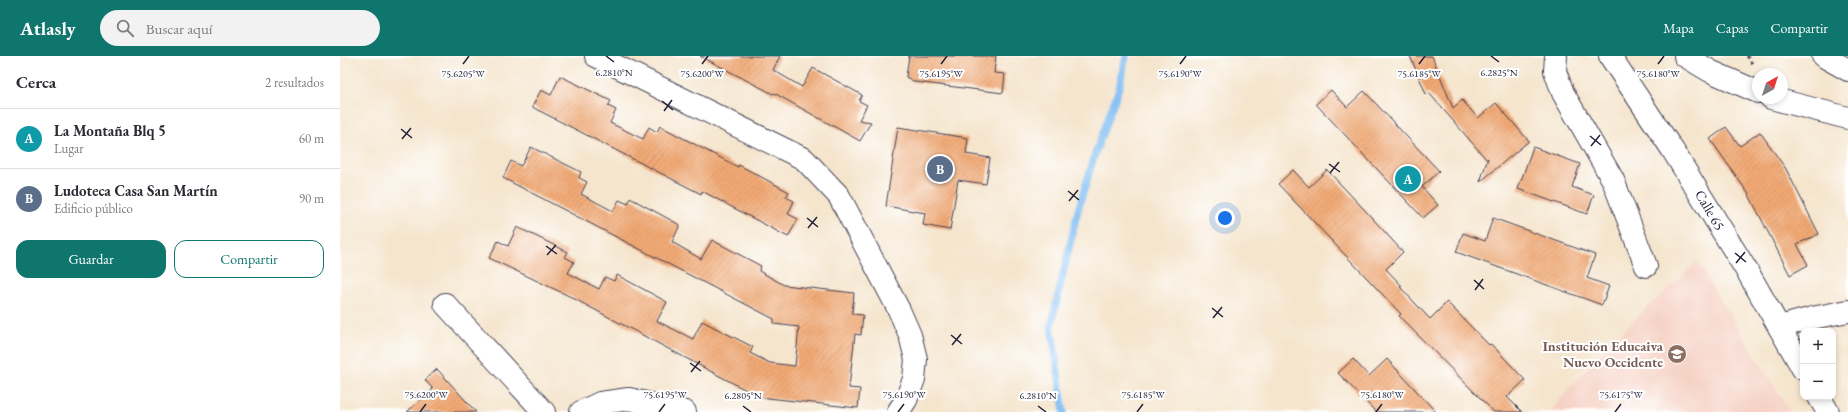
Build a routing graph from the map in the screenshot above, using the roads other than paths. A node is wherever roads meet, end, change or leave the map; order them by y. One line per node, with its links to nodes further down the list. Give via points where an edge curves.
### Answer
1 (596, 56): 19 (street, via 804,159 839,196 910,335 916,359 914,379)
2 (1556, 56): 10 (street, via 1555,71 1563,93 1613,180)
3 (1610, 56): 13 (street, Calle 65, via 1672,149)
4 (1684, 56): 7 (street, via 1710,71)
5 (1823, 56): 6 (street)
6 (1848, 70)
7 (1752, 89)
8 (1788, 102): 9 (street)
9 (1848, 118)
10 (1646, 266)
11 (445, 304): 16 (street)
12 (1848, 311): 13 (street)
13 (1779, 327): 14 (street, Calle 65)
14 (1800, 364)
15 (1821, 400): 20 (street)
16 (544, 412)
17 (581, 412): 18 (street, via 600,403 629,399)
18 (685, 412)
19 (898, 412)
20 (1828, 412)

